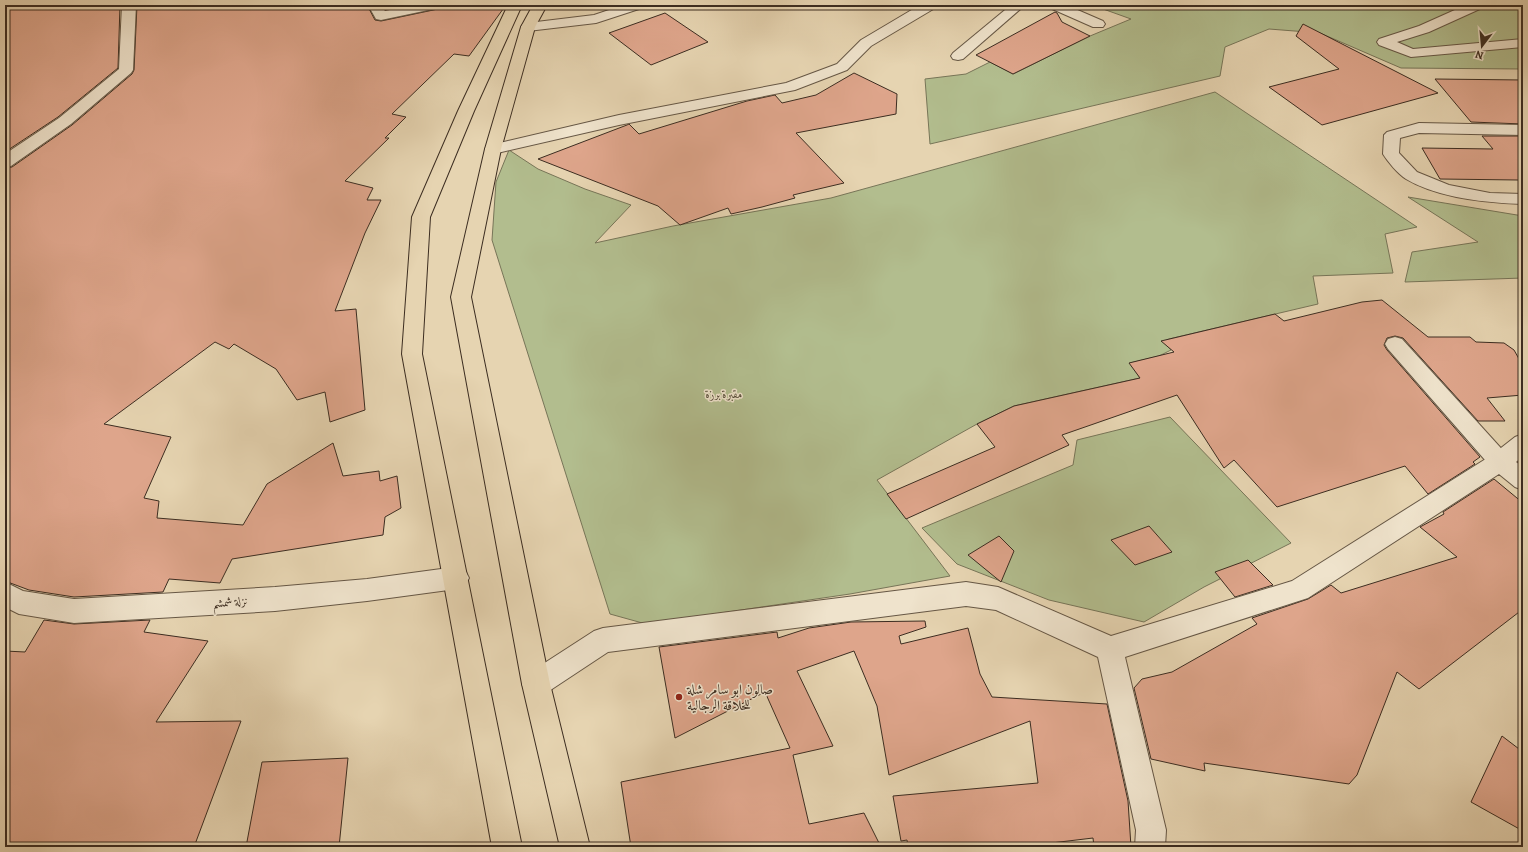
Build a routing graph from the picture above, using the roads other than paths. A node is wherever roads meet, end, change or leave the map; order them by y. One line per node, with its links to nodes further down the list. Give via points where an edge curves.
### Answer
1 (129, 5): 17 (street, via 126,70 65,121)
2 (374, 5): 3 (lane, via 381,16)
3 (433, 5)
4 (515, 5): 23 (main road, via 421,218 412,354)
5 (540, 5): 12 (main road)
6 (638, 5): 12 (street, via 596,19)
7 (930, 5): 16 (street, via 866,43 842,66 790,87 619,120)
8 (1019, 5): 14 (lane)
9 (1055, 5): 11 (lane)
10 (1477, 5): 13 (lane, via 1424,29 1384,42 1411,53)
11 (1098, 24)
12 (528, 27): 16 (main road)
13 (1523, 43)
14 (958, 56)
15 (1523, 130): 18 (lane, via 1419,128 1392,135 1390,154 1411,175 1445,189 1490,198)
16 (493, 149): 26 (main road, via 461,297)
17 (5, 162)
18 (1523, 199)
19 (1395, 344): 21 (lane)
20 (1523, 443): 21 (street)
21 (1500, 462): 22 (street); 25 (street, via 1299,590)
22 (1523, 480)
23 (456, 578): 24 (street, نزلة شمشم, via 275,599 74,611 19,602); 27 (main road)
24 (5, 594)
25 (1110, 649): 26 (street, via 998,598 966,594 603,640); 29 (street, via 1151,830)
26 (536, 684): 28 (main road)
27 (507, 847)
28 (575, 847)
29 (1150, 847)

